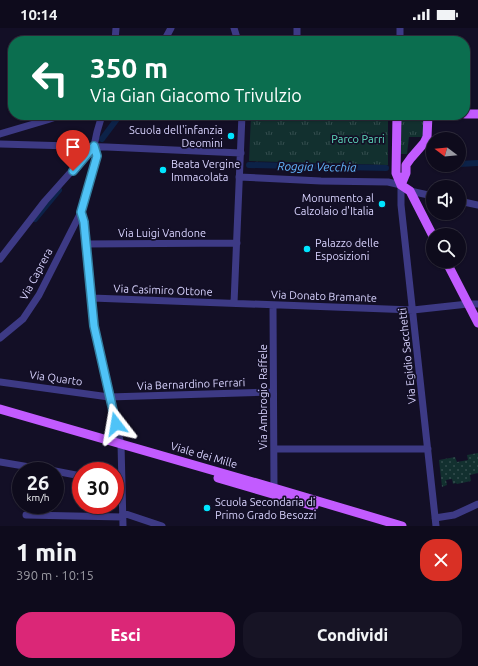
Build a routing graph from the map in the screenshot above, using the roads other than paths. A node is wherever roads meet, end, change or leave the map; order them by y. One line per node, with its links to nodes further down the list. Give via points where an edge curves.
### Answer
1 (47, 120): 6 (street)
2 (101, 120): 8 (street)
3 (242, 120): 9 (street)
4 (397, 120): 10 (main road)
5 (428, 120): 11 (main road, via 427,137)
6 (0, 134)
7 (0, 144): 8 (street)
8 (94, 146): 9 (street); 18 (street, Via Caprera, via 97,156); 22 (street)
9 (241, 153): 12 (street)
10 (396, 155): 11 (main road); 13 (main road, via 396,173)
11 (411, 158): 13 (main road, via 406,165 406,173)
12 (239, 177): 13 (street); 20 (street)
13 (401, 184): 14 (main road); 29 (street, Via Egidio Sacchetti)
14 (410, 191): 15 (street); 19 (main road)
15 (426, 194)
16 (466, 202): 17 (street)
17 (478, 205)
18 (81, 212): 21 (street); 31 (street, Via Caprera, via 39,295 23,319)
19 (429, 228)
20 (237, 243): 21 (street, Via Luigi Vandone); 25 (street)
21 (86, 244): 24 (street)
22 (0, 259)
23 (450, 268): 26 (main road)
24 (92, 298): 25 (street, Via Casimiro Ottone); 34 (street, via 94,326)
25 (234, 303): 28 (street, Via Donato Bramante)
26 (468, 304): 27 (street, Via Donato Bramante); 29 (street, Via Donato Bramante); 30 (main road)
27 (478, 304)
28 (273, 306): 29 (street, Via Donato Bramante); 33 (street, Via Ambrogio Raffele)
29 (413, 310): 39 (street, Via Egidio Sacchetti)
30 (478, 323)
31 (0, 338)
32 (0, 382): 34 (street, Via Quarto)
33 (273, 392): 34 (street, Via Bernardino Ferrari); 38 (street, Via Ambrogio Raffele)
34 (109, 397): 37 (street)
35 (0, 409): 37 (main road, Viale dei Mille)
36 (0, 415): 37 (main road, Viale dei Mille)
37 (121, 448): 41 (street); 43 (main road, Viale dei Mille); 50 (main road, Viale dei Mille)
38 (274, 449): 39 (street); 43 (street, Via Ambrogio Raffele)
39 (428, 449): 47 (street, Via Egidio Sacchetti)
40 (0, 462): 42 (street)
41 (120, 462)
42 (12, 464)
43 (274, 488): 51 (main road, Viale dei Mille)
44 (478, 504): 47 (street, via 454,515)
45 (26, 515): 46 (street)
46 (123, 515): 48 (street); 49 (street)
47 (435, 518): 52 (street, Via Egidio Sacchetti)
48 (123, 526)
49 (162, 526)
50 (384, 526)
51 (402, 526)
52 (436, 526)

